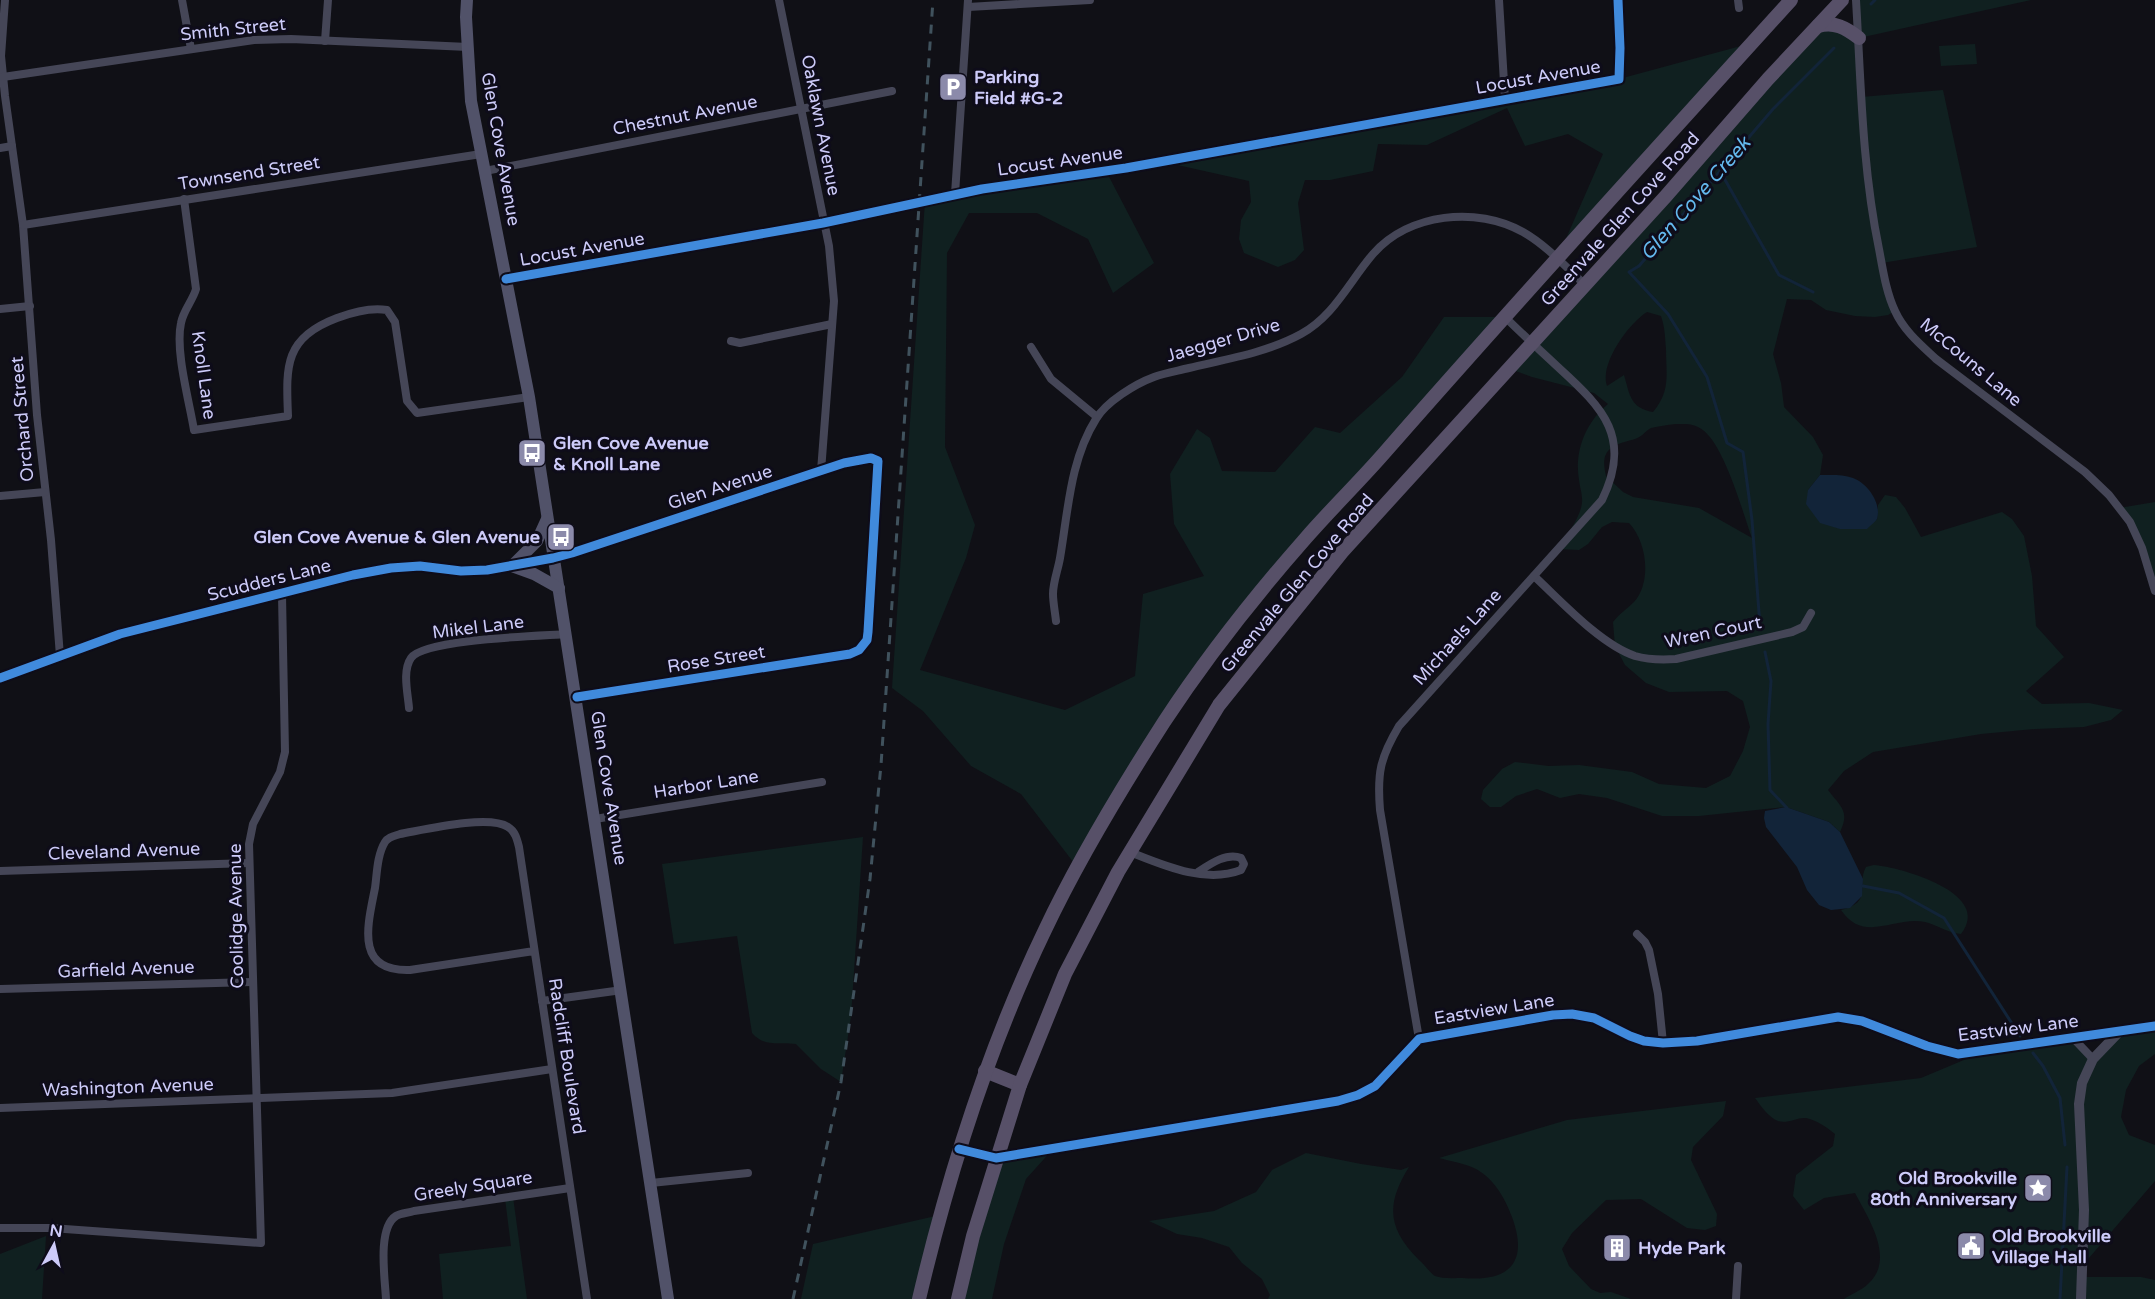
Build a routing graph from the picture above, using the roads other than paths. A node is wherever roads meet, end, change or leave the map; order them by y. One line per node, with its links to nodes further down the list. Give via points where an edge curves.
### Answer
1 (182, 0): 17 (street)
2 (328, 0): 15 (street)
3 (467, 0): 16 (main road, Glen Cove Avenue)
4 (779, 0): 21 (street, Oaklawn Avenue)
5 (1090, 0): 12 (street)
6 (1498, 0): 20 (street)
7 (1618, 0): 20 (street, Locust Avenue, via 1619,79)
8 (1791, 0): 30 (main road, Greenvale Glen Cove Road)
9 (1842, 0): 13 (main road, Greenvale Glen Cove Road)
10 (1856, 0): 14 (street, McCouns Lane)
11 (3, 3): 18 (street, Orchard Street)
12 (968, 3): 26 (street)
13 (1818, 26): 14 (main road, via 1839,26); 32 (main road, Greenvale Glen Cove Road)
14 (1858, 38): 50 (street, McCouns Lane, via 1866,170 1877,242 1895,311 1914,338 1936,359 2085,472 2109,495 2130,522)
15 (326, 41): 16 (street, Smith Street); 17 (street, Smith Street, via 254,40)
16 (468, 47): 24 (main road, Glen Cove Avenue, via 471,101)
17 (191, 49): 18 (street, Smith Street)
18 (3, 77): 22 (street, Orchard Street)
19 (892, 91): 21 (street, Chestnut Avenue)
20 (1504, 99): 26 (street, Locust Avenue)
21 (801, 109): 25 (street, Chestnut Avenue); 28 (street, Oaklawn Avenue)
22 (12, 146): 23 (street); 29 (street, Orchard Street)
23 (0, 148)
24 (481, 154): 25 (main road, Glen Cove Avenue); 27 (street, Townsend Street)
25 (485, 171): 31 (main road, Glen Cove Avenue)
26 (955, 195): 28 (street, Locust Avenue)
27 (184, 199): 29 (street, Townsend Street); 40 (street, Knoll Lane, via 196,289 181,321 180,346 194,430 288,416 288,367 301,341 322,324 377,308 387,310 395,322 407,401 417,413)
28 (823, 223): 31 (street, Locust Avenue); 36 (street, Oaklawn Avenue, via 833,281)
29 (23, 225): 33 (street, Orchard Street)
30 (1557, 259): 32 (street, Jaegger Drive); 35 (main road, Greenvale Glen Cove Road); 41 (street, Jaegger Drive, via 1525,232 1491,220 1467,216 1424,222 1375,252 1339,302 1303,333 1262,350 1155,376 1130,389)
31 (506, 279): 40 (main road, Glen Cove Avenue)
32 (1585, 285): 38 (main road, Greenvale Glen Cove Road)
33 (30, 306): 34 (street); 43 (street, Orchard Street)
34 (0, 309)
35 (1505, 317): 38 (street, Michaels Lane); 79 (main road, Greenvale Glen Cove Road, via 1307,537 1206,662 1147,750 1076,871 1026,972)
36 (832, 324): 37 (street, via 740,343); 42 (street, Oaklawn Avenue)
37 (731, 341)
38 (1533, 344): 48 (street, Michaels Lane, via 1602,412 1611,431 1615,457 1602,500); 62 (main road, Greenvale Glen Cove Road, via 1342,552 1252,662 1219,705)
39 (1030, 347): 41 (street, via 1051,379)
40 (529, 397): 45 (main road, Glen Cove Avenue)
41 (1097, 417): 53 (street, Jaegger Drive, via 1080,450 1069,500 1053,594)
42 (821, 471): 46 (street, Glen Avenue); 55 (street, Glen Avenue, via 871,458 878,461 868,632)
43 (45, 492): 44 (street); 56 (street, Orchard Street)
44 (0, 496)
45 (547, 519): 46 (main road, Glen Cove Avenue); 47 (main road, via 537,541)
46 (553, 558): 47 (street, Scudders Lane); 49 (main road, Glen Cove Avenue)
47 (512, 566): 49 (main road); 51 (street, Scudders Lane, via 461,571 420,566 391,568)
48 (1534, 576): 52 (street, Wren Court, via 1615,646 1635,656 1657,660 1792,632 1803,627); 75 (street, Michaels Lane, via 1399,726 1386,747 1380,768 1380,810)
49 (559, 588): 54 (main road, Glen Cove Avenue)
50 (2155, 591)
51 (282, 595): 56 (street, Scudders Lane, via 120,634); 63 (street, Coolidge Avenue, via 285,752 280,772 253,824)
52 (1811, 613)
53 (1056, 621)
54 (567, 634): 58 (main road, Glen Cove Avenue); 59 (street, Mikel Lane, via 484,640 419,651 409,660)
55 (859, 650): 58 (street, Rose Street, via 811,662)
56 (60, 656): 57 (street, Scudders Lane)
57 (0, 678)
58 (577, 698): 61 (main road, Glen Cove Avenue)
59 (409, 708)
60 (822, 782): 61 (street, Harbor Lane)
61 (595, 819): 70 (main road, Glen Cove Avenue)
62 (1130, 852): 65 (street); 80 (main road, Greenvale Glen Cove Road, via 1065,974)
63 (249, 863): 64 (street, Cleveland Avenue); 68 (street, Coolidge Avenue)
64 (0, 871)
65 (1198, 873): 65 (street, via 1227,874 1241,870 1245,864 1241,858 1232,856)
66 (1637, 934): 76 (street, via 1649,950)
67 (534, 951): 67 (street, Radcliff Boulevard, via 519,847 512,830 503,824 466,823 388,838 382,849 367,930 370,951 379,962 400,970); 71 (street, Radcliff Boulevard)
68 (252, 982): 69 (street, Garfield Avenue); 81 (street, Coolidge Avenue)
69 (0, 989)
70 (622, 990): 71 (street); 86 (main road, Glen Cove Avenue)
71 (542, 1001): 78 (street, Radcliff Boulevard)
72 (2155, 1026): 73 (street)
73 (2119, 1032): 74 (street, Eastview Lane); 77 (street)
74 (2073, 1038): 76 (street, Eastview Lane, via 1958,1054 1862,1021 1838,1017 1697,1041); 77 (street, Eastview Lane)
75 (1419, 1039): 76 (street, Eastview Lane, via 1572,1014 1594,1018 1644,1041); 84 (street, Eastview Lane, via 1375,1086 1338,1101)
76 (1663, 1043)
77 (2093, 1059): 96 (street, via 2082,1083 2079,1104 2084,1210)
78 (552, 1069): 81 (street, Washington Avenue, via 392,1093); 87 (street, Radcliff Boulevard)
79 (986, 1071): 80 (main road); 83 (main road, Greenvale Glen Cove Road)
80 (1020, 1085): 84 (main road, Greenvale Glen Cove Road)
81 (256, 1099): 82 (street, Washington Avenue); 88 (street, Coolidge Avenue, via 261,1244 51,1228)
82 (0, 1108)
83 (960, 1149): 84 (street, Eastview Lane); 93 (main road, Greenvale Glen Cove Road)
84 (996, 1158): 94 (main road, Greenvale Glen Cove Road)
85 (748, 1173): 86 (street)
86 (651, 1183): 92 (main road, Glen Cove Avenue)
87 (570, 1188): 90 (street, Greely Square, via 393,1218 386,1228 384,1243); 91 (street, Radcliff Boulevard)
88 (0, 1228)
89 (1738, 1266): 95 (street)
90 (386, 1299)
91 (587, 1299)
92 (668, 1299)
93 (919, 1299)
94 (958, 1299)
95 (1736, 1299)
96 (2081, 1299)

